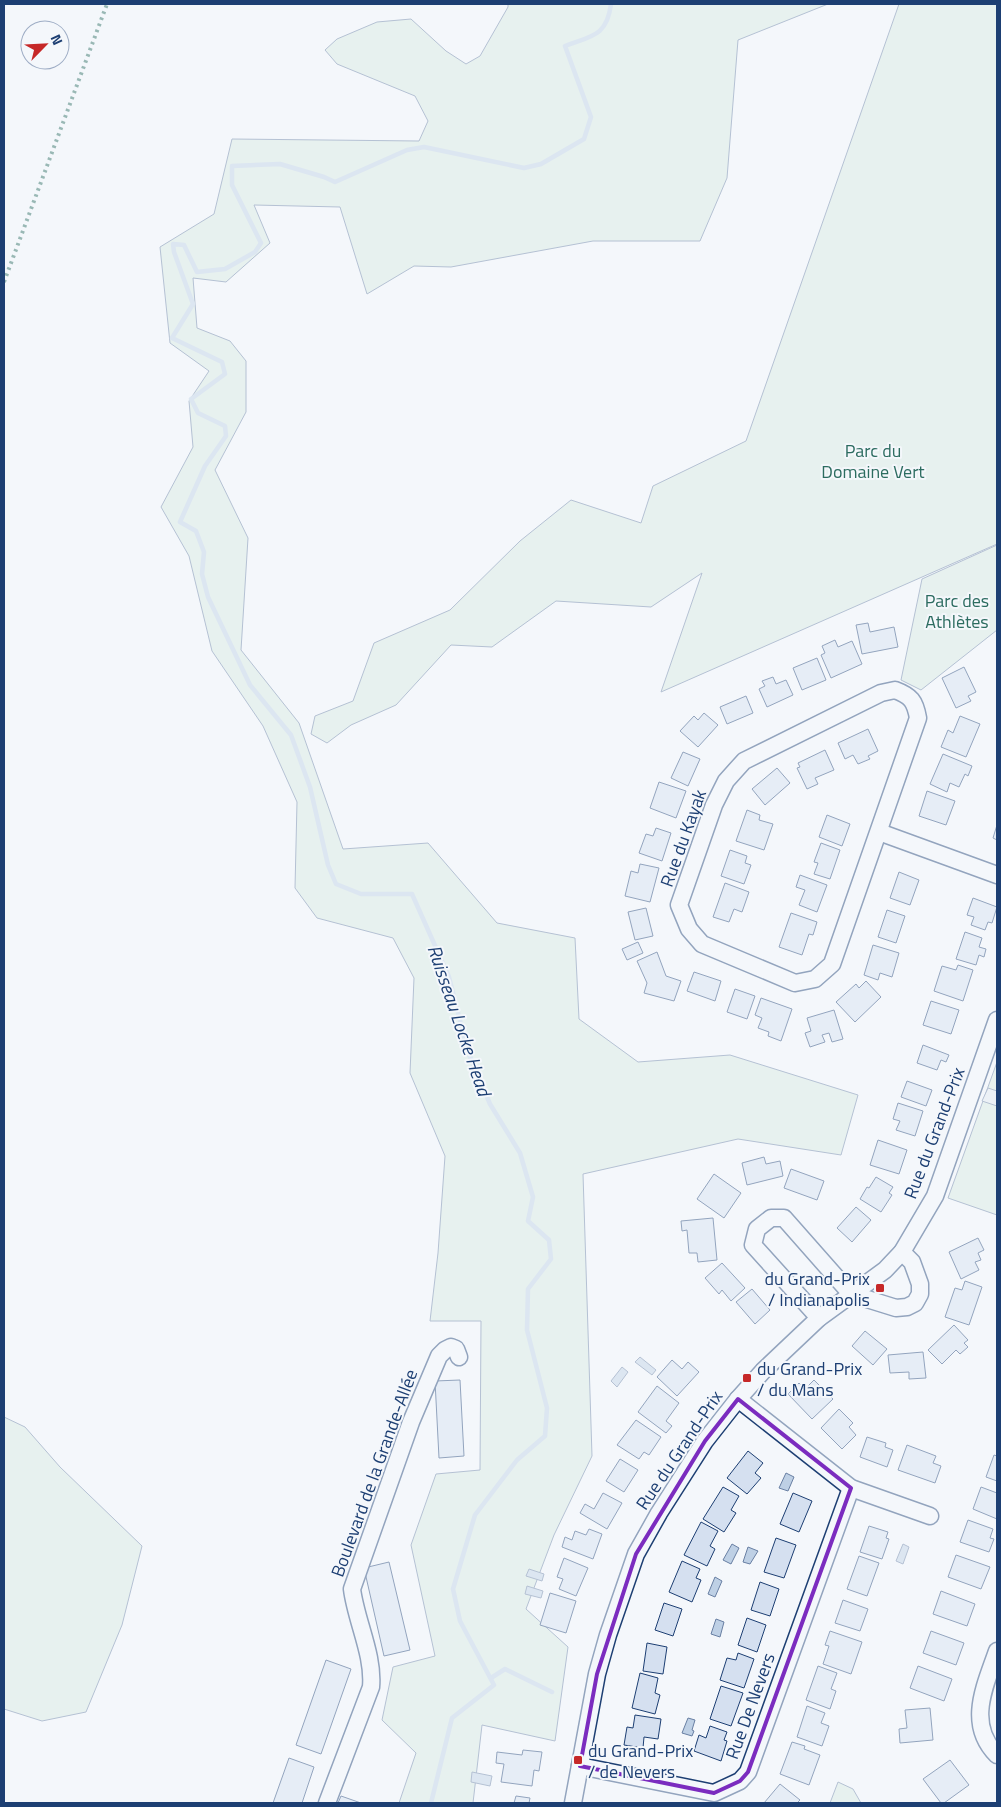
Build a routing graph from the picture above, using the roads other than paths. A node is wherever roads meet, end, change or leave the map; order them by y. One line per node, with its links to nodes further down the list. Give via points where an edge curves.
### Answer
1 (879, 832): 1 (street, Rue du Kayak, via 918,718 916,704 907,694 895,690 881,693 744,761 726,781 714,805 679,905 689,929 702,944 795,983 815,979 832,964); 2 (street)
2 (997, 875)
3 (997, 1020): 4 (street, Rue du Grand-Prix, via 935,1196)
4 (902, 1252): 5 (street, Rue du Grand-Prix, via 885,1270); 5 (street, via 912,1262 920,1284 920,1294 915,1303 896,1308)
5 (851, 1294): 6 (street, Rue du Grand-Prix); 6 (street, via 784,1218 771,1218 757,1229 753,1245)
6 (819, 1318): 8 (street, Rue du Grand-Prix, via 762,1371)
7 (458, 1357): 14 (street, Boulevard de la Grande-Allée, via 452,1347 439,1356 352,1589 370,1664 371,1687)
8 (738, 1399): 9 (street); 13 (street, Rue du Grand-Prix, via 705,1441 636,1554 597,1674)
9 (851, 1488): 10 (street); 13 (street, Rue De Nevers, via 748,1772 740,1781 714,1793)
10 (930, 1516)
11 (997, 1651): 12 (street, via 983,1692 980,1715 983,1735)
12 (997, 1755)
13 (580, 1766): 15 (street, Rue du Grand-Prix)
14 (327, 1803)
15 (573, 1803)

